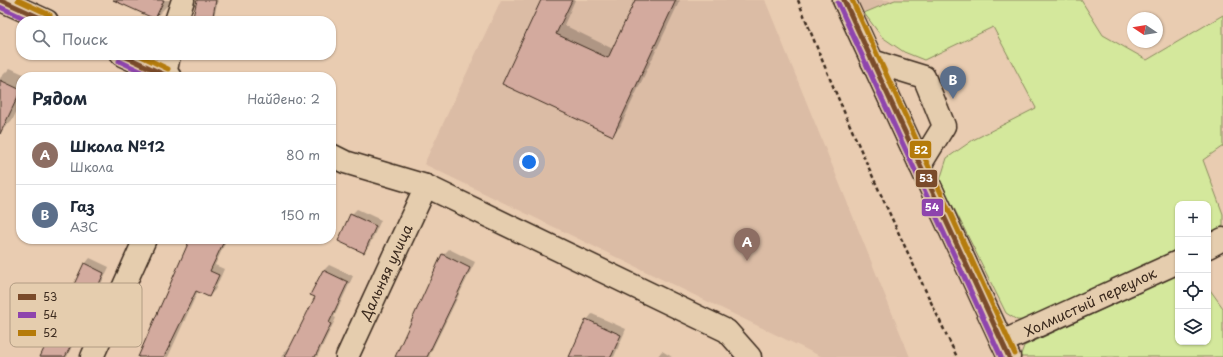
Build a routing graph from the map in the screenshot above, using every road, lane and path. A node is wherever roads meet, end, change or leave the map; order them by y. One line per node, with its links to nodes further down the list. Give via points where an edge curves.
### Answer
1 (1, 0): 5 (street)
2 (183, 0): 6 (street)
3 (798, 0): 23 (path, via 890,216)
4 (848, 4): 8 (street)
5 (36, 16)
6 (178, 16)
7 (138, 60): 9 (street)
8 (872, 60): 11 (street); 11 (street, via 924,77 944,126)
9 (168, 69)
10 (336, 157): 12 (street)
11 (920, 165): 19 (street)
12 (426, 186): 21 (street, Дальняя улица); 22 (street, via 727,331)
13 (1223, 239): 15 (street)
14 (143, 244): 17 (street)
15 (1211, 245)
16 (1175, 264): 19 (street, Холмистый переулок)
17 (125, 283)
18 (96, 347): 20 (street)
19 (1006, 349)
20 (92, 357)
21 (347, 357)
22 (750, 357)
23 (957, 357)

